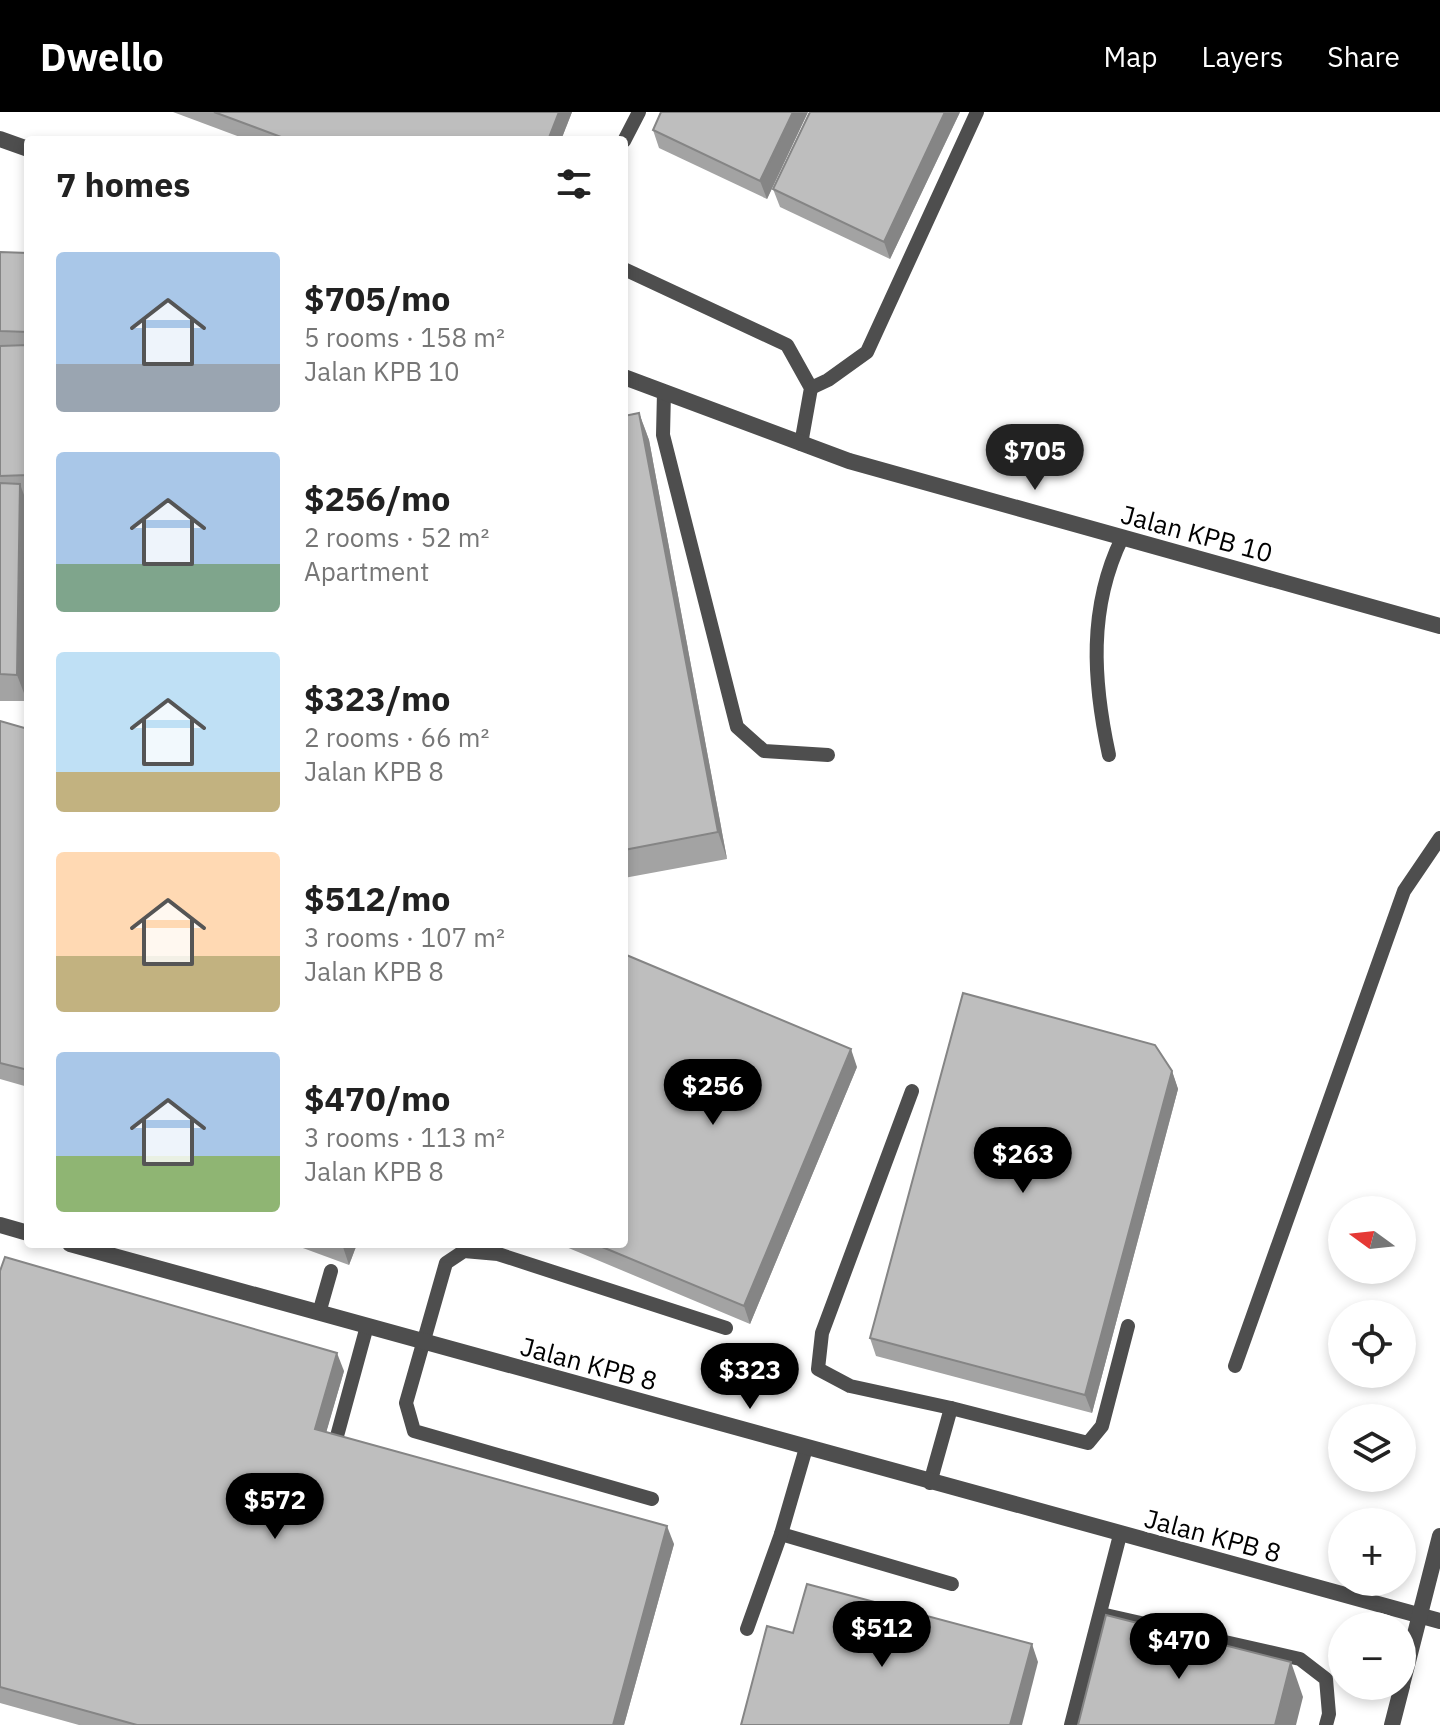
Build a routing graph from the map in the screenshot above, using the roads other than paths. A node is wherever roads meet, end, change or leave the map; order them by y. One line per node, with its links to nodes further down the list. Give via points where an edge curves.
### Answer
1 (639, 112): 3 (lane)
2 (977, 112): 8 (lane, via 867,352)
3 (627, 136)
4 (0, 139): 5 (street)
5 (24, 148)
6 (628, 271): 8 (lane, via 787,345)
7 (628, 378): 9 (street, Jalan KPB 10)
8 (811, 388): 10 (lane)
9 (664, 392): 10 (street, Jalan KPB 10); 13 (lane, via 663,435 737,727 764,751)
10 (801, 444): 11 (street, Jalan KPB 10)
11 (1122, 538): 12 (street, Jalan KPB 10); 14 (lane, via 1109,564 1095,634 1098,703)
12 (1440, 626)
13 (828, 755)
14 (1109, 755)
15 (1440, 838): 26 (lane, via 1404,891)
16 (912, 1091): 27 (lane, via 822,1333 818,1369 850,1386)
17 (0, 1225): 18 (street)
18 (24, 1232)
19 (85, 1248): 21 (street, Jalan KPB 8)
20 (331, 1271): 21 (lane)
21 (319, 1313): 22 (street, Jalan KPB 8)
22 (367, 1326): 25 (street, Jalan KPB 8); 28 (lane)
23 (1128, 1326): 27 (lane, via 1102,1426 1088,1443)
24 (726, 1328): 25 (lane, via 498,1254 464,1251 446,1263)
25 (422, 1342): 29 (street, Jalan KPB 8); 31 (lane, via 406,1403 414,1431)
26 (1235, 1366)
27 (951, 1408): 30 (lane)
28 (337, 1436)
29 (806, 1448): 30 (street, Jalan KPB 8); 32 (lane)
30 (930, 1483): 33 (street, Jalan KPB 8)
31 (652, 1499)
32 (781, 1534): 35 (lane); 39 (lane)
33 (1120, 1535): 36 (lane); 37 (street, Jalan KPB 8)
34 (1440, 1536): 37 (street)
35 (952, 1584)
36 (1101, 1614): 42 (lane); 43 (lane, via 1300,1659 1326,1679)
37 (1420, 1615): 38 (street, Jalan KPB 8); 40 (street)
38 (1440, 1621)
39 (747, 1629)
40 (1416, 1631)
41 (1398, 1700): 44 (street)
42 (1071, 1725)
43 (1326, 1725)
44 (1392, 1725)

